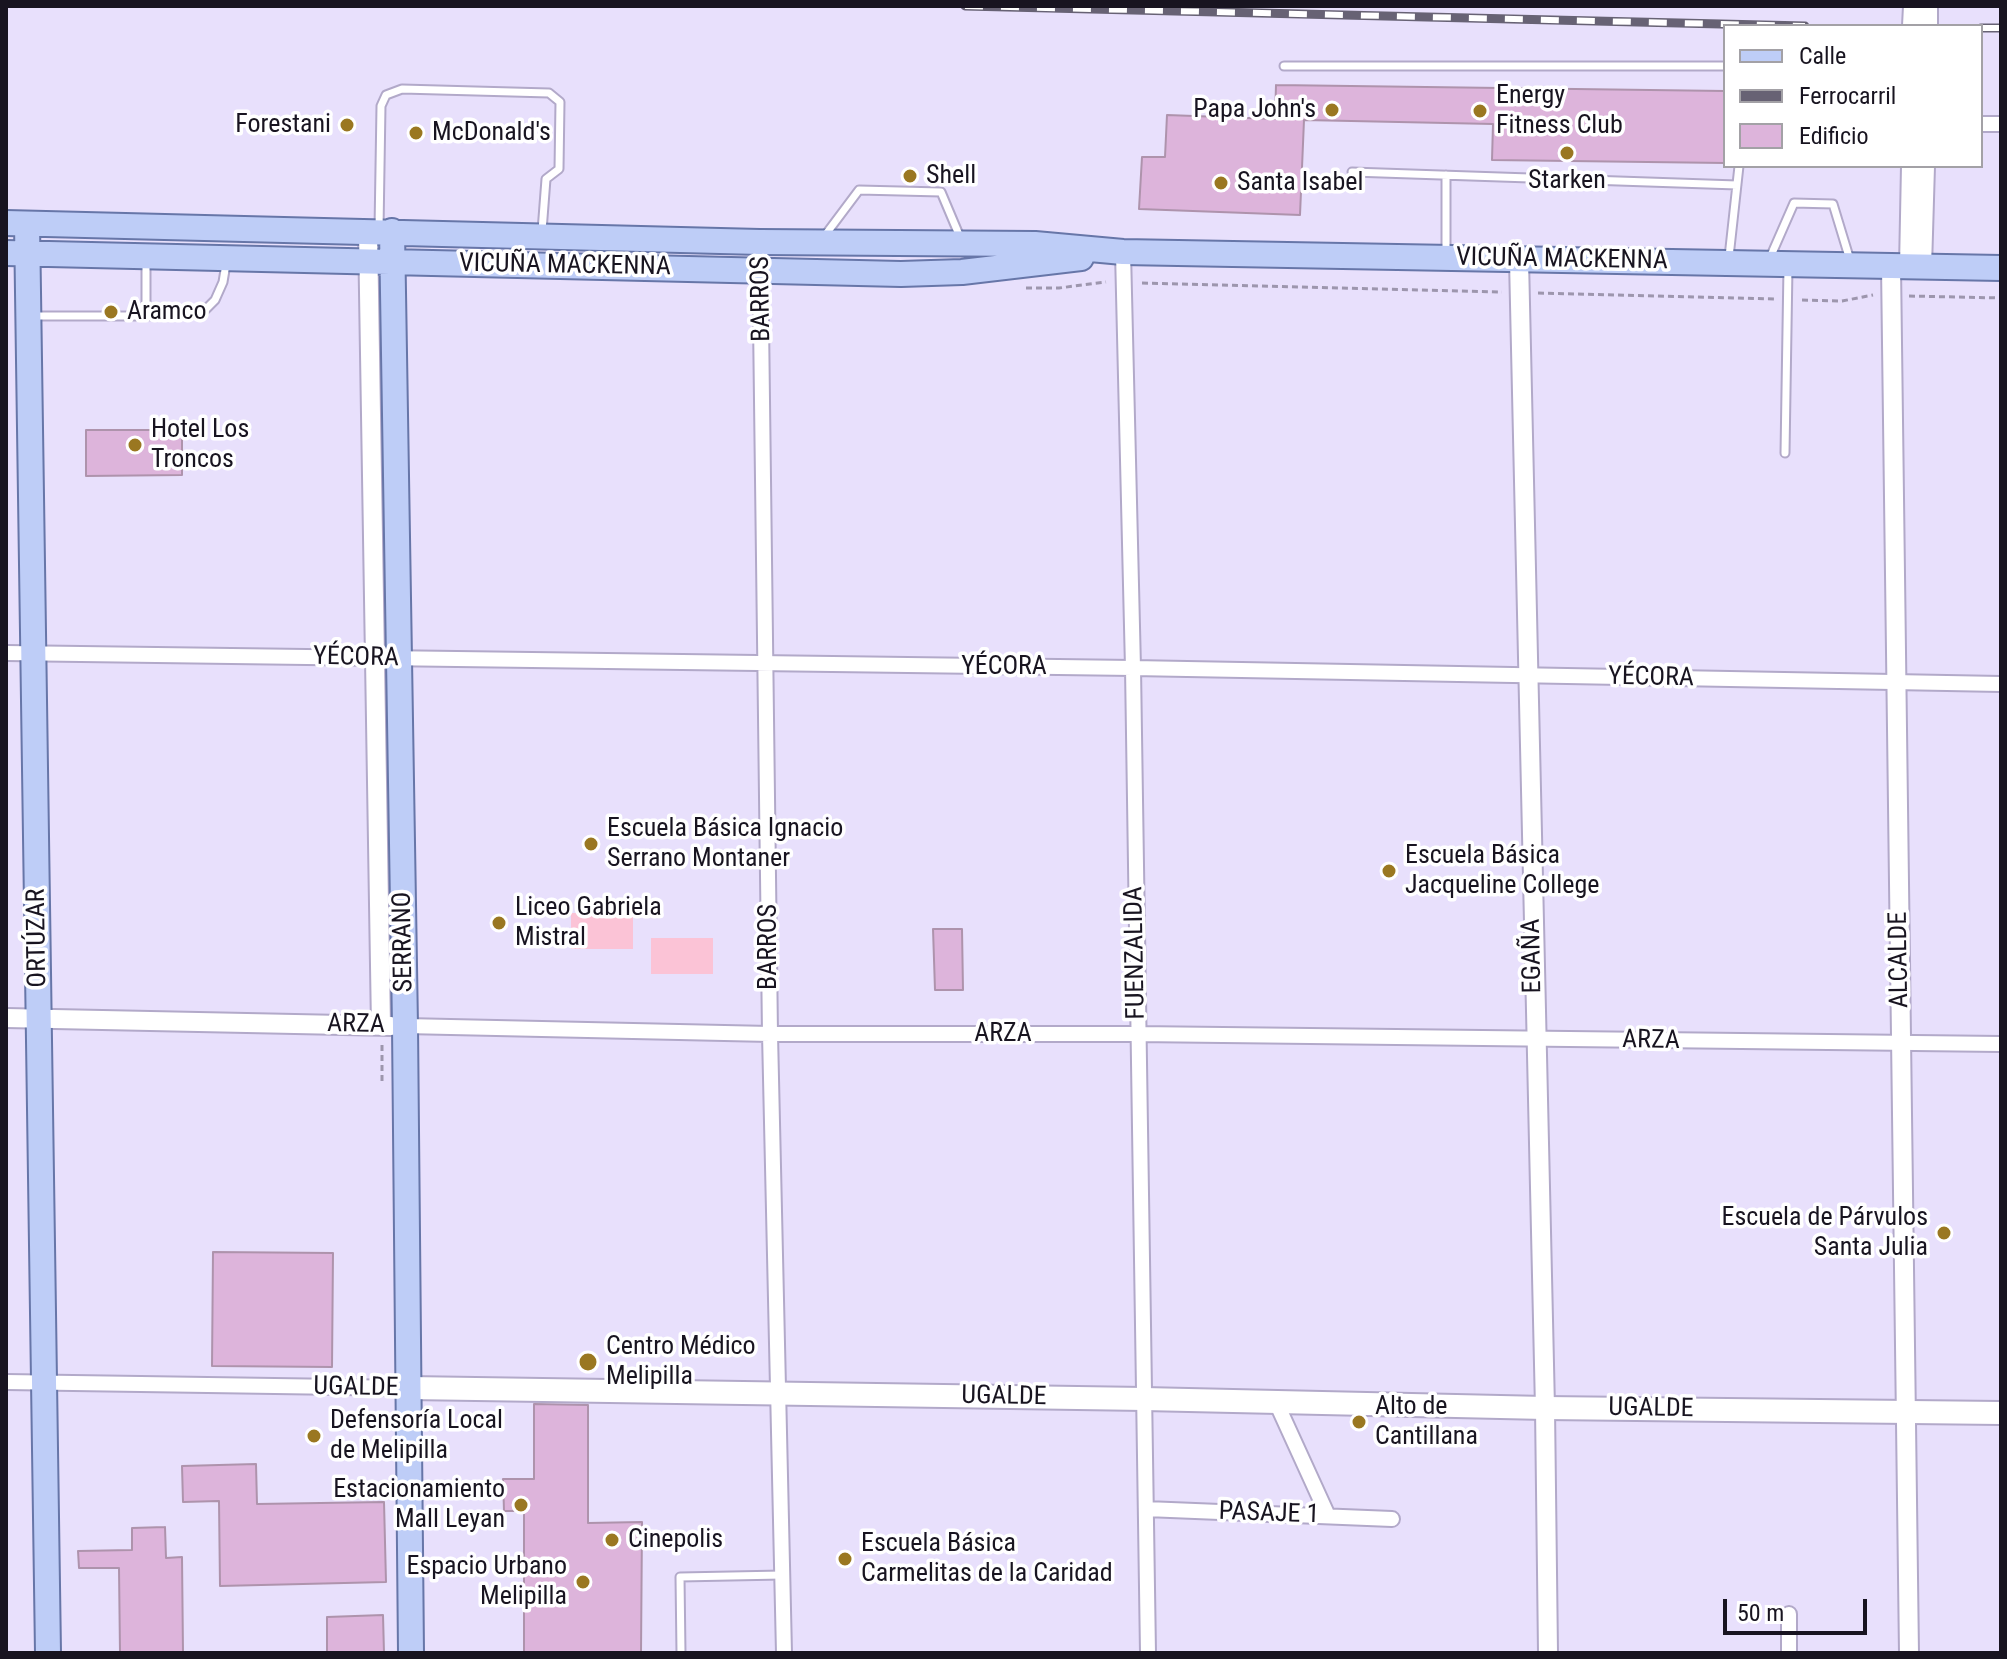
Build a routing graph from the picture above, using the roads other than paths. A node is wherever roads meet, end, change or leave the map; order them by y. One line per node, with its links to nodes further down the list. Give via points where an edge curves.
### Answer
1 (1284, 66): 2 (lane)
2 (1723, 66)
3 (1739, 168): 8 (lane)
4 (1911, 168): 25 (street, ALCALDE)
5 (1925, 168): 25 (street, ALCALDE)
6 (1352, 172): 7 (lane)
7 (1446, 175): 8 (lane); 18 (lane)
8 (1737, 185): 22 (lane)
9 (17, 223): 10 (main road, VICUÑA MACKENNA); 16 (main road, ORTÚZAR)
10 (380, 231): 11 (main road, VICUÑA MACKENNA); 11 (lane, via 381,106 386,95 402,89 549,93 560,102 559,169 546,179); 21 (main road, SERRANO)
11 (542, 235): 12 (main road, VICUÑA MACKENNA)
12 (760, 242): 13 (main road, VICUÑA MACKENNA); 27 (street, BARROS)
13 (819, 242): 14 (main road, VICUÑA MACKENNA); 14 (lane, via 859,190 941,192)
14 (962, 243): 15 (main road, VICUÑA MACKENNA)
15 (1123, 252): 18 (main road, VICUÑA MACKENNA); 27 (main road, VICUÑA MACKENNA, via 962,272); 35 (street, FUENZALIDA)
16 (17, 254): 17 (main road, VICUÑA MACKENNA); 28 (main road, ORTÚZAR)
17 (146, 256): 19 (main road, VICUÑA MACKENNA); 29 (lane)
18 (1446, 258): 20 (main road, VICUÑA MACKENNA)
19 (227, 259): 21 (main road, VICUÑA MACKENNA); 29 (lane, via 215,300 203,312)
20 (1519, 260): 22 (main road, VICUÑA MACKENNA); 36 (street, EGAÑA)
21 (380, 262): 27 (main road, VICUÑA MACKENNA); 33 (main road, SERRANO)
22 (1728, 263): 23 (main road, VICUÑA MACKENNA)
23 (1778, 264): 24 (main road, VICUÑA MACKENNA); 24 (lane, via 1794,203 1833,204); 30 (lane)
24 (1851, 266): 25 (main road, VICUÑA MACKENNA)
25 (1907, 267): 26 (main road, VICUÑA MACKENNA); 37 (street, ALCALDE)
26 (2001, 268)
27 (761, 271): 34 (street, BARROS)
28 (28, 316): 29 (lane); 32 (main road, ORTÚZAR)
29 (146, 316)
30 (1785, 453)
31 (6, 653): 32 (street, YÉCORA)
32 (33, 654): 33 (street, YÉCORA); 40 (main road, ORTÚZAR)
33 (387, 659): 34 (street, YÉCORA); 41 (main road, SERRANO)
34 (767, 665): 35 (street, YÉCORA); 42 (street, BARROS)
35 (1133, 668): 36 (street, YÉCORA); 43 (street, FUENZALIDA)
36 (1528, 676): 37 (street, YÉCORA); 44 (street, EGAÑA)
37 (1896, 683): 38 (street, YÉCORA); 45 (street, ALCALDE)
38 (2001, 684)
39 (6, 1018): 40 (street, ARZA)
40 (39, 1019): 41 (street, ARZA); 48 (main road, ORTÚZAR)
41 (393, 1026): 42 (street, ARZA); 49 (main road, SERRANO)
42 (770, 1034): 43 (street, ARZA); 50 (street, BARROS)
43 (1137, 1034): 44 (street, ARZA); 51 (street, FUENZALIDA)
44 (1535, 1039): 45 (street, ARZA); 53 (street, EGAÑA)
45 (1901, 1043): 46 (street, ARZA); 54 (street, ALCALDE)
46 (2001, 1044)
47 (6, 1382): 48 (street, UGALDE)
48 (44, 1382): 49 (street, UGALDE); 61 (main road, ORTÚZAR)
49 (409, 1388): 50 (main road, UGALDE); 62 (main road, SERRANO)
50 (779, 1393): 51 (main road, UGALDE); 59 (street, BARROS)
51 (1144, 1399): 52 (main road, UGALDE); 56 (street, FUENZALIDA)
52 (1276, 1402): 53 (main road, UGALDE); 57 (street)
53 (1545, 1408): 54 (main road, UGALDE); 66 (street, EGAÑA)
54 (1906, 1412): 55 (main road, UGALDE); 68 (street, ALCALDE)
55 (2001, 1413)
56 (1146, 1509): 57 (street, PASAJE 1); 65 (street, FUENZALIDA)
57 (1328, 1516): 58 (street, PASAJE 1)
58 (1392, 1519)
59 (782, 1575): 63 (lane, via 680,1577); 64 (street, BARROS)
60 (1789, 1614): 67 (street)
61 (48, 1653)
62 (411, 1653)
63 (681, 1653)
64 (784, 1653)
65 (1148, 1653)
66 (1548, 1653)
67 (1789, 1653)
68 (1909, 1653)

